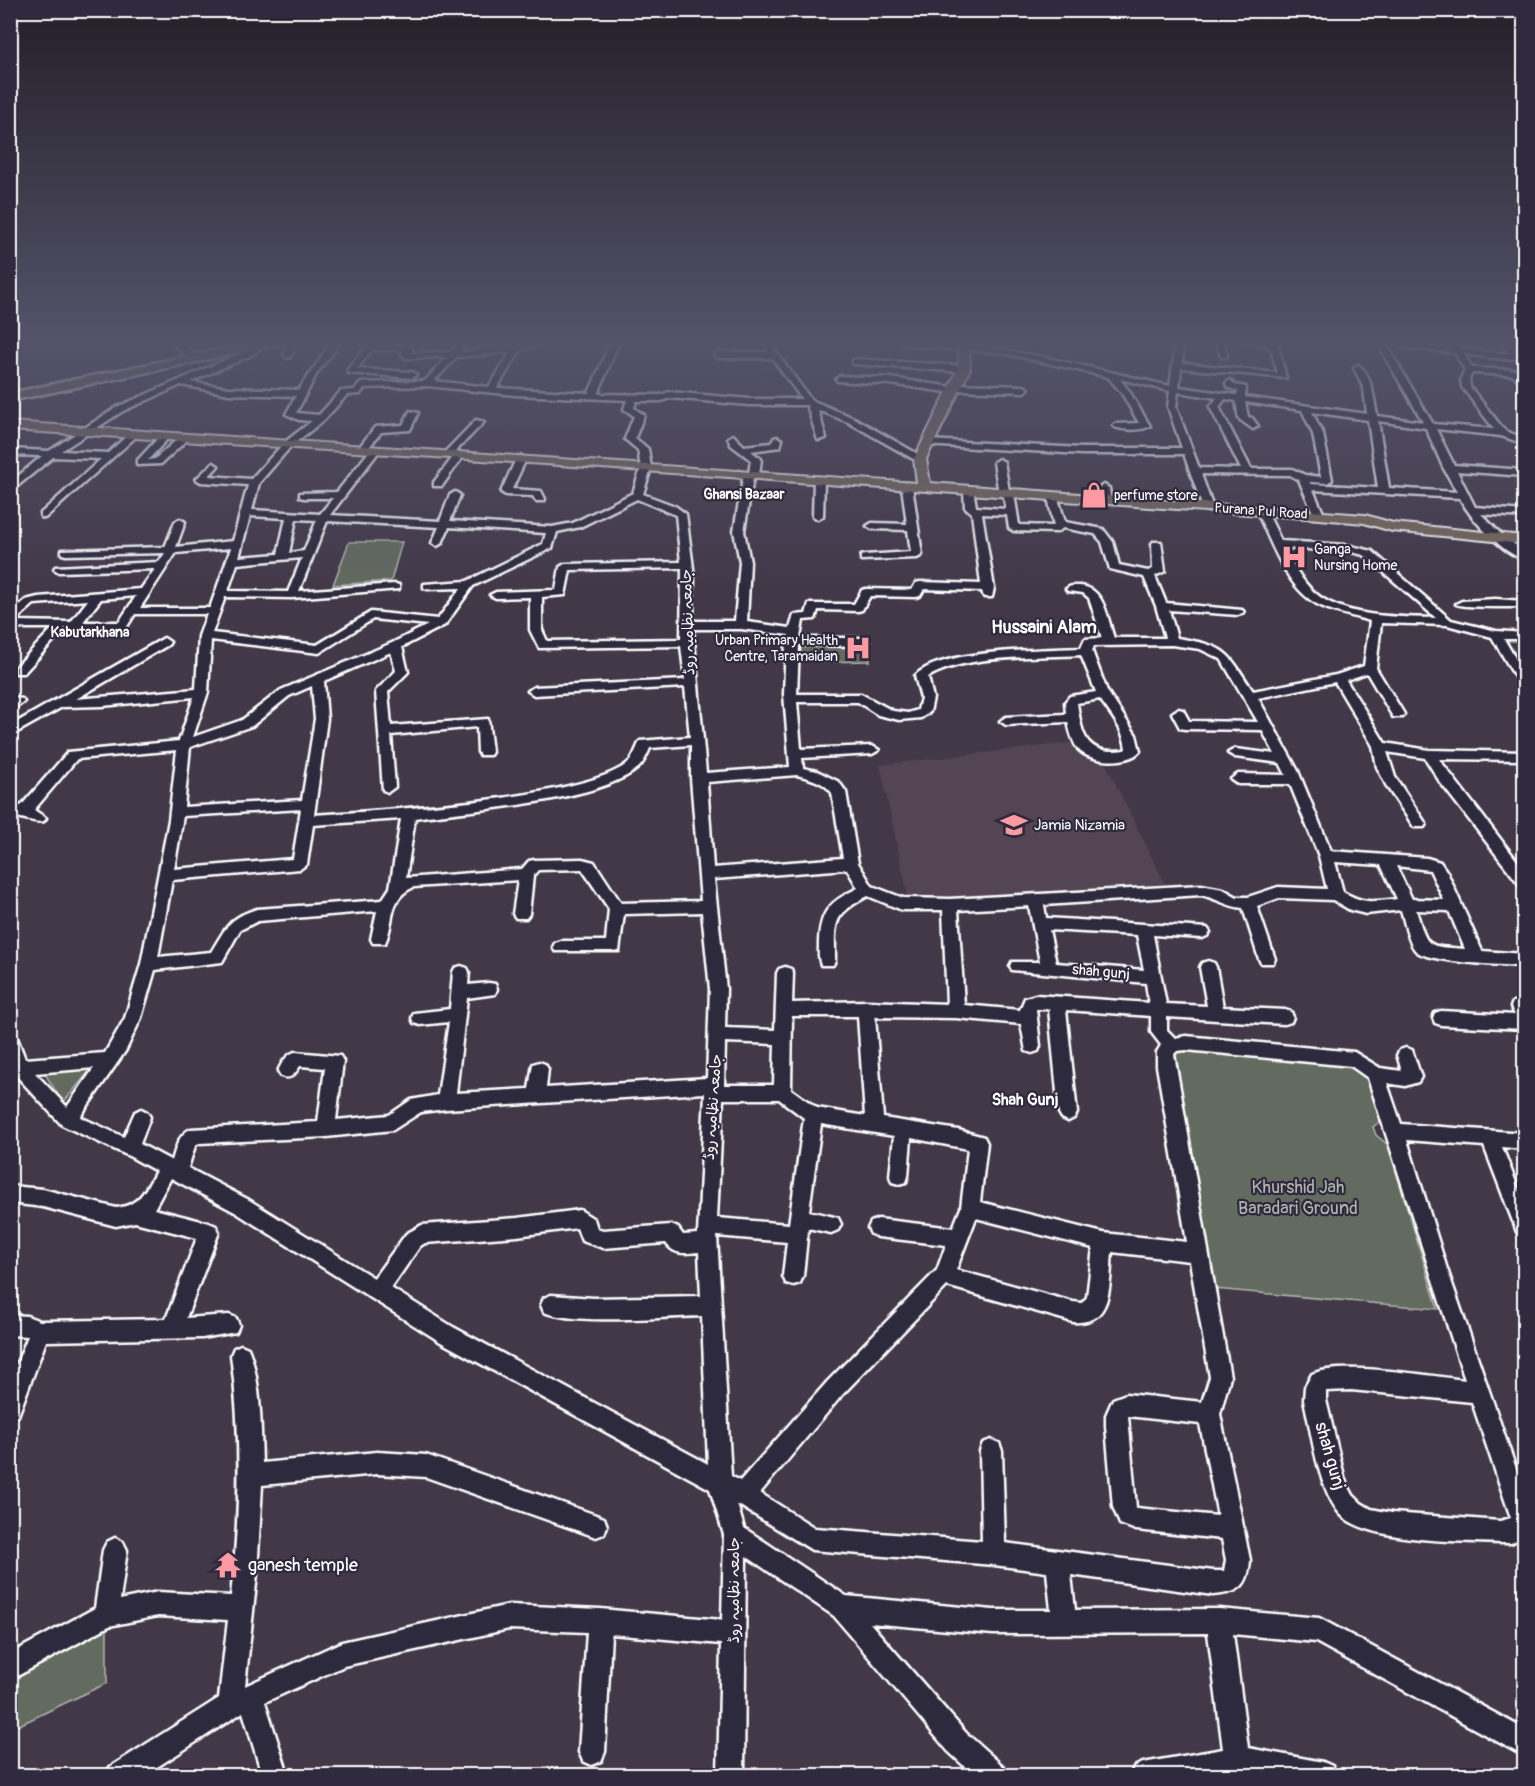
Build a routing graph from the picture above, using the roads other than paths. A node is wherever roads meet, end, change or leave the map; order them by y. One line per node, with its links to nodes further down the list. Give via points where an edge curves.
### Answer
1 (96, 424): 19 (street)
2 (313, 424): 29 (street)
3 (407, 424): 30 (street, via 405,428 377,429)
4 (477, 424): 36 (street)
5 (635, 424): 44 (street, via 630,439 643,449)
6 (817, 424): 25 (street)
7 (859, 424): 39 (street)
8 (936, 424): 28 (main road)
9 (1144, 424): 17 (street)
10 (1178, 424): 32 (street)
11 (1223, 424): 46 (street)
12 (1313, 424): 52 (street, via 1326,480)
13 (1373, 424): 58 (street)
14 (1418, 424): 18 (street)
15 (1495, 424): 20 (street)
16 (10, 426): 19 (main road, Purana Pul Road)
17 (1118, 426)
18 (1430, 426): 20 (street); 43 (street)
19 (85, 431): 21 (main road, Purana Pul Road); 34 (street)
20 (1502, 433): 27 (street)
21 (133, 435): 22 (main road, Purana Pul Road); 37 (street)
22 (164, 436): 23 (main road, Purana Pul Road); 23 (street, via 140,463 158,462)
23 (183, 438): 29 (main road, Purana Pul Road)
24 (734, 438): 31 (street, via 734,443)
25 (821, 438)
26 (777, 440): 31 (street, via 777,445)
27 (1524, 441)
28 (926, 443): 32 (street, via 1082,451); 39 (main road)
29 (288, 444): 30 (main road, Purana Pul Road); 51 (street)
30 (369, 449): 36 (main road, Purana Pul Road); 61 (street)
31 (744, 449): 49 (street, via 756,459)
32 (1188, 451): 45 (street)
33 (10, 452): 35 (street)
34 (53, 452): 35 (street); 37 (street); 54 (street)
35 (22, 453): 41 (street)
36 (453, 454): 38 (main road, Purana Pul Road); 53 (street)
37 (109, 456): 74 (street)
38 (521, 459): 44 (main road, Purana Pul Road); 65 (street, via 506,492 537,493)
39 (920, 459): 56 (main road)
40 (999, 462): 59 (street)
41 (10, 464)
42 (213, 466): 51 (street, via 201,479)
43 (1448, 467): 47 (street); 63 (street)
44 (646, 468): 48 (main road, Purana Pul Road); 66 (street)
45 (1195, 471): 46 (street); 67 (street)
46 (1247, 471): 52 (street, via 1292,472)
47 (1524, 473)
48 (739, 474): 49 (main road, Purana Pul Road); 126 (street, via 748,477 739,531 745,562)
49 (754, 475): 50 (main road, Purana Pul Road)
50 (819, 480): 55 (main road, Purana Pul Road); 78 (street)
51 (254, 482): 72 (street)
52 (1304, 482): 58 (street); 76 (street)
53 (438, 484)
54 (12, 486)
55 (907, 486): 56 (main road, Purana Pul Road); 83 (street)
56 (924, 487): 57 (main road, Purana Pul Road)
57 (969, 491): 59 (main road, Purana Pul Road); 69 (street, via 970,507)
58 (1384, 491): 63 (street)
59 (1006, 494): 64 (main road, Purana Pul Road); 70 (street)
60 (304, 495): 61 (street)
61 (340, 495): 77 (street)
62 (455, 495): 80 (street)
63 (1462, 495): 68 (street)
64 (1053, 496): 67 (main road, Purana Pul Road, via 1106,495); 81 (street)
65 (540, 499)
66 (643, 502): 84 (street); 99 (street, جامعہ نظامیہ روڈ, via 681,514)
67 (1208, 508): 71 (main road, Purana Pul Road)
68 (1471, 510): 73 (street); 85 (street)
69 (977, 511): 70 (street); 115 (street, via 988,591 931,584 920,585 916,594 866,592 861,606 853,609)
70 (1010, 512): 81 (street, via 1014,528 1057,529)
71 (1262, 512): 76 (main road, Purana Pul Road); 90 (street)
72 (245, 513): 75 (street); 88 (street)
73 (1524, 514)
74 (45, 515)
75 (292, 515): 77 (street); 95 (street)
76 (1318, 515): 85 (main road, Purana Pul Road)
77 (324, 516): 80 (street); 93 (street)
78 (818, 516)
79 (180, 522): 91 (street)
80 (444, 525): 84 (street); 87 (street)
81 (1060, 525): 101 (street, via 1101,531 1107,537 1114,567)
82 (872, 526): 83 (street)
83 (912, 527): 96 (street, via 917,555)
84 (552, 530): 102 (street, via 548,546)
85 (1498, 538): 86 (main road, Purana Pul Road); 94 (street)
86 (1524, 540)
87 (437, 543)
88 (237, 544): 91 (street); 97 (street)
89 (1157, 544): 101 (street, via 1159,571)
90 (1278, 544): 120 (street, via 1305,590 1321,602); 122 (street, via 1368,553)
91 (171, 550): 92 (street); 98 (street)
92 (66, 552)
93 (308, 554): 95 (street); 111 (street)
94 (1524, 556)
95 (283, 557): 97 (street)
96 (865, 558)
97 (233, 561): 108 (street)
98 (162, 565): 100 (street); 106 (street)
99 (686, 565): 109 (street, via 565,567 561,593); 127 (street, جامعہ نظامیہ روڈ)
100 (59, 569)
101 (1149, 575): 116 (street)
102 (469, 584): 103 (street); 124 (street)
103 (428, 586)
104 (395, 587): 111 (street)
105 (1072, 589): 132 (street, via 1086,590 1094,596)
106 (144, 592): 110 (street); 117 (street)
107 (816, 592): 115 (street)
108 (220, 594): 111 (street); 118 (street)
109 (536, 594): 112 (street); 127 (street, via 536,630 543,645)
110 (98, 595): 121 (street, via 30,602); 123 (street)
111 (292, 595)
112 (496, 595)
113 (1462, 604): 114 (street)
114 (1524, 604)
115 (813, 606): 130 (street, via 811,617 798,617)
116 (1162, 606): 119 (street); 133 (street)
117 (132, 611): 118 (street); 123 (street, via 122,626)
118 (214, 611): 129 (street)
119 (1238, 612)
120 (1376, 619): 122 (street); 138 (street)
121 (10, 622): 125 (street)
122 (1447, 622): 128 (street)
123 (76, 623): 125 (street)
124 (441, 623): 129 (street, via 371,615 319,649); 136 (street)
125 (63, 624): 139 (street)
126 (741, 625): 127 (street); 130 (street)
127 (688, 634): 143 (street, جامعہ نظامیہ روڈ)
128 (1496, 635): 131 (street); 142 (street)
129 (205, 636): 145 (street)
130 (793, 636): 135 (street); 148 (street)
131 (1524, 636)
132 (1109, 641): 133 (street); 137 (street, via 1089,642)
133 (1172, 641): 147 (street, via 1203,646 1225,657)
134 (164, 642): 149 (street)
135 (863, 642)
136 (396, 646): 141 (street); 155 (street, via 402,672 382,691)
137 (1086, 651): 146 (street); 148 (street, via 967,661 928,669 921,676 927,699 924,712 907,717 871,708 861,698)
138 (1370, 668): 140 (street); 151 (street)
139 (20, 670)
140 (1339, 678): 147 (street); 159 (street)
141 (318, 680): 158 (street, via 285,693 247,723); 172 (street, via 321,719)
142 (1524, 682)
143 (691, 683): 144 (street); 157 (street, جامعہ نظامیہ روڈ)
144 (534, 691)
145 (201, 692): 149 (street); 158 (street)
146 (1103, 696): 152 (street, via 1074,699); 152 (street, via 1120,716 1133,743 1130,754 1087,751)
147 (1250, 696): 154 (street)
148 (791, 698): 163 (street)
149 (59, 703): 156 (street)
150 (1178, 713): 154 (street, via 1185,725)
151 (1398, 714)
152 (1073, 718): 153 (street)
153 (1006, 721)
154 (1265, 726): 166 (street)
155 (386, 731): 161 (street, via 483,722); 171 (street)
156 (10, 732)
157 (696, 741): 168 (street, جامعہ نظامیہ روڈ); 175 (street, via 645,744 636,763 625,771 578,790)
158 (184, 745): 173 (street, via 73,755); 174 (street)
159 (1380, 746): 164 (street); 178 (street, via 1380,756 1396,791)
160 (872, 750): 163 (street)
161 (485, 752)
162 (1235, 753): 166 (street)
163 (795, 754): 167 (street)
164 (1429, 754): 165 (street); 185 (street)
165 (1524, 756)
166 (1284, 759): 170 (street)
167 (796, 771): 168 (street); 181 (street, via 826,780 839,792)
168 (698, 778): 183 (street, جامعہ نظامیہ روڈ)
169 (1238, 779): 170 (street)
170 (1294, 780): 179 (street)
171 (388, 787)
172 (309, 804): 174 (street); 177 (street)
173 (18, 811): 176 (street)
174 (177, 812): 184 (street)
175 (410, 814): 177 (street); 186 (street)
176 (39, 818)
177 (307, 820): 184 (street, via 300,864)
178 (1419, 824)
179 (1326, 856): 180 (street); 188 (street)
180 (1387, 862): 191 (street); 195 (street, via 1435,866)
181 (851, 863): 183 (street); 187 (street)
182 (526, 874): 186 (street, via 412,882); 196 (street, via 534,865 589,866); 197 (street)
183 (706, 874): 194 (street, جامعہ نظامیہ روڈ)
184 (164, 875): 207 (street)
185 (1524, 880)
186 (397, 889): 192 (street)
187 (867, 890): 193 (street, via 902,904); 206 (street, via 838,904 828,922)
188 (1336, 895): 190 (street, via 1278,892); 191 (street, via 1366,908)
189 (1035, 900): 190 (street, via 1201,890); 193 (street); 198 (street)
190 (1249, 903): 204 (street)
191 (1407, 904): 195 (street); 203 (street, via 1419,944 1425,950)
192 (385, 905): 201 (street); 207 (street, via 257,915 232,927 216,958)
193 (950, 905): 220 (street)
194 (709, 906): 196 (street); 228 (street, جامعہ نظامیہ روڈ, via 718,989)
195 (1453, 906): 203 (street)
196 (617, 909): 202 (street, via 613,947)
197 (521, 914)
198 (1041, 924): 199 (street); 210 (street)
199 (1144, 929): 200 (street); 213 (street)
200 (1202, 932)
201 (379, 939)
202 (561, 946)
203 (1476, 956): 205 (street)
204 (1267, 959)
205 (1524, 960)
206 (827, 961)
207 (148, 964): 234 (street, via 134,1018)
208 (1018, 966): 210 (street, shah gunj)
209 (1208, 967): 221 (street)
210 (1049, 968): 213 (street, shah gunj)
211 (461, 972): 215 (street)
212 (785, 973): 218 (street)
213 (1152, 977): 219 (street)
214 (489, 989): 215 (street)
215 (460, 992): 222 (street)
216 (1057, 1003): 219 (street); 226 (street, via 1030,1003); 243 (street)
217 (866, 1008): 218 (street); 220 (street); 247 (street)
218 (784, 1009): 229 (street)
219 (1159, 1010): 221 (street); 232 (street, via 1159,1032)
220 (956, 1011): 226 (street)
221 (1216, 1013): 224 (street)
222 (458, 1015): 225 (street); 242 (street)
223 (1523, 1015): 227 (street)
224 (1285, 1017)
225 (420, 1018)
226 (1029, 1018): 231 (street)
227 (1442, 1018)
228 (717, 1035): 229 (street); 239 (street, جامعہ نظامیہ روڈ)
229 (785, 1037): 240 (street)
230 (10, 1040): 235 (street)
231 (1032, 1046)
232 (1172, 1046): 238 (street, via 1186,1043 1354,1059); 266 (street, via 1165,1053 1166,1066)
233 (1406, 1055): 238 (street, via 1412,1077)
234 (108, 1059): 235 (street); 246 (street)
235 (20, 1067): 246 (street)
236 (539, 1069): 241 (street)
237 (287, 1071): 248 (street, via 295,1059 334,1061)
238 (1375, 1074): 250 (street)
239 (714, 1089): 240 (street); 241 (street); 263 (street, جامعہ نظامیہ روڈ)
240 (782, 1092): 244 (street)
241 (537, 1096): 242 (street)
242 (446, 1101): 248 (street, via 417,1106 393,1122)
243 (1068, 1113)
244 (813, 1115): 247 (street); 260 (street)
245 (141, 1117): 253 (street)
246 (68, 1120): 253 (street)
247 (874, 1125): 249 (street)
248 (326, 1129): 254 (street, via 191,1137)
249 (903, 1130): 255 (street); 257 (street, via 978,1143)
250 (1395, 1131): 251 (street); 277 (street)
251 (1490, 1139): 252 (street); 261 (street)
252 (1524, 1141)
253 (129, 1148): 254 (street)
254 (172, 1170): 258 (street); 269 (street, via 242,1206)
255 (899, 1176)
256 (10, 1194): 258 (street, via 44,1198 116,1217)
257 (970, 1208): 264 (street); 265 (street)
258 (138, 1214): 274 (street, via 209,1232)
259 (831, 1224): 260 (street)
260 (799, 1226): 263 (street); 267 (street)
261 (1524, 1226)
262 (878, 1228): 264 (street)
263 (709, 1235): 269 (street, via 678,1244 671,1234 603,1239 589,1235 587,1225 580,1219 439,1231 413,1240); 271 (street, جامعہ نظامیہ روڈ)
264 (957, 1237): 268 (street)
265 (1103, 1242): 266 (street); 268 (street, via 1097,1301 1086,1313)
266 (1199, 1253): 279 (street, via 1220,1377)
267 (793, 1276)
268 (944, 1276): 283 (street, via 835,1388)
269 (377, 1291): 282 (street, via 446,1334)
270 (551, 1305): 271 (street)
271 (712, 1305): 282 (street, جامعہ نظامیہ روڈ)
272 (10, 1325): 275 (street)
273 (229, 1325): 274 (street)
274 (172, 1328): 275 (street)
275 (40, 1331): 278 (street)
276 (241, 1355): 281 (street, via 250,1398)
277 (1479, 1392): 284 (street); 284 (street, shah gunj, via 1351,1379 1319,1381 1315,1400 1335,1483 1345,1503 1368,1520 1500,1532 1511,1532)
278 (10, 1408)
279 (1209, 1414): 286 (street); 286 (street, via 1121,1407 1117,1426 1123,1500 1128,1516 1136,1519)
280 (991, 1451): 289 (street)
281 (252, 1474): 285 (street, via 377,1463 426,1466); 292 (street)
282 (720, 1484): 283 (street); 287 (street, جامعہ نظامیہ روڈ)
283 (743, 1495): 289 (street, via 812,1539)
284 (1524, 1523)
285 (596, 1526)
286 (1232, 1529): 290 (street, via 1238,1560 1237,1573 1230,1582)
287 (735, 1535): 291 (street); 297 (street, جامعہ نظامیہ روڈ)
288 (115, 1550): 293 (street)
289 (994, 1553): 290 (street)
290 (1058, 1562): 296 (street)
291 (842, 1608): 296 (street, via 993,1622); 306 (street, via 957,1743)
292 (241, 1609): 293 (street, via 158,1604); 299 (street)
293 (106, 1616): 298 (street)
294 (600, 1621): 297 (street); 299 (street, via 509,1617 342,1654); 301 (street)
295 (1219, 1621): 296 (street); 300 (street, via 1319,1630); 302 (street)
296 (1064, 1622)
297 (734, 1633): 305 (street, جامعہ نظامیہ روڈ)
298 (10, 1668)
299 (241, 1700): 303 (street); 304 (street)
300 (1524, 1743)
301 (592, 1752)
302 (1236, 1759): 307 (street); 308 (street)
303 (118, 1776)
304 (273, 1776)
305 (731, 1776)
306 (995, 1776)
307 (1143, 1776)
308 (1323, 1776)

